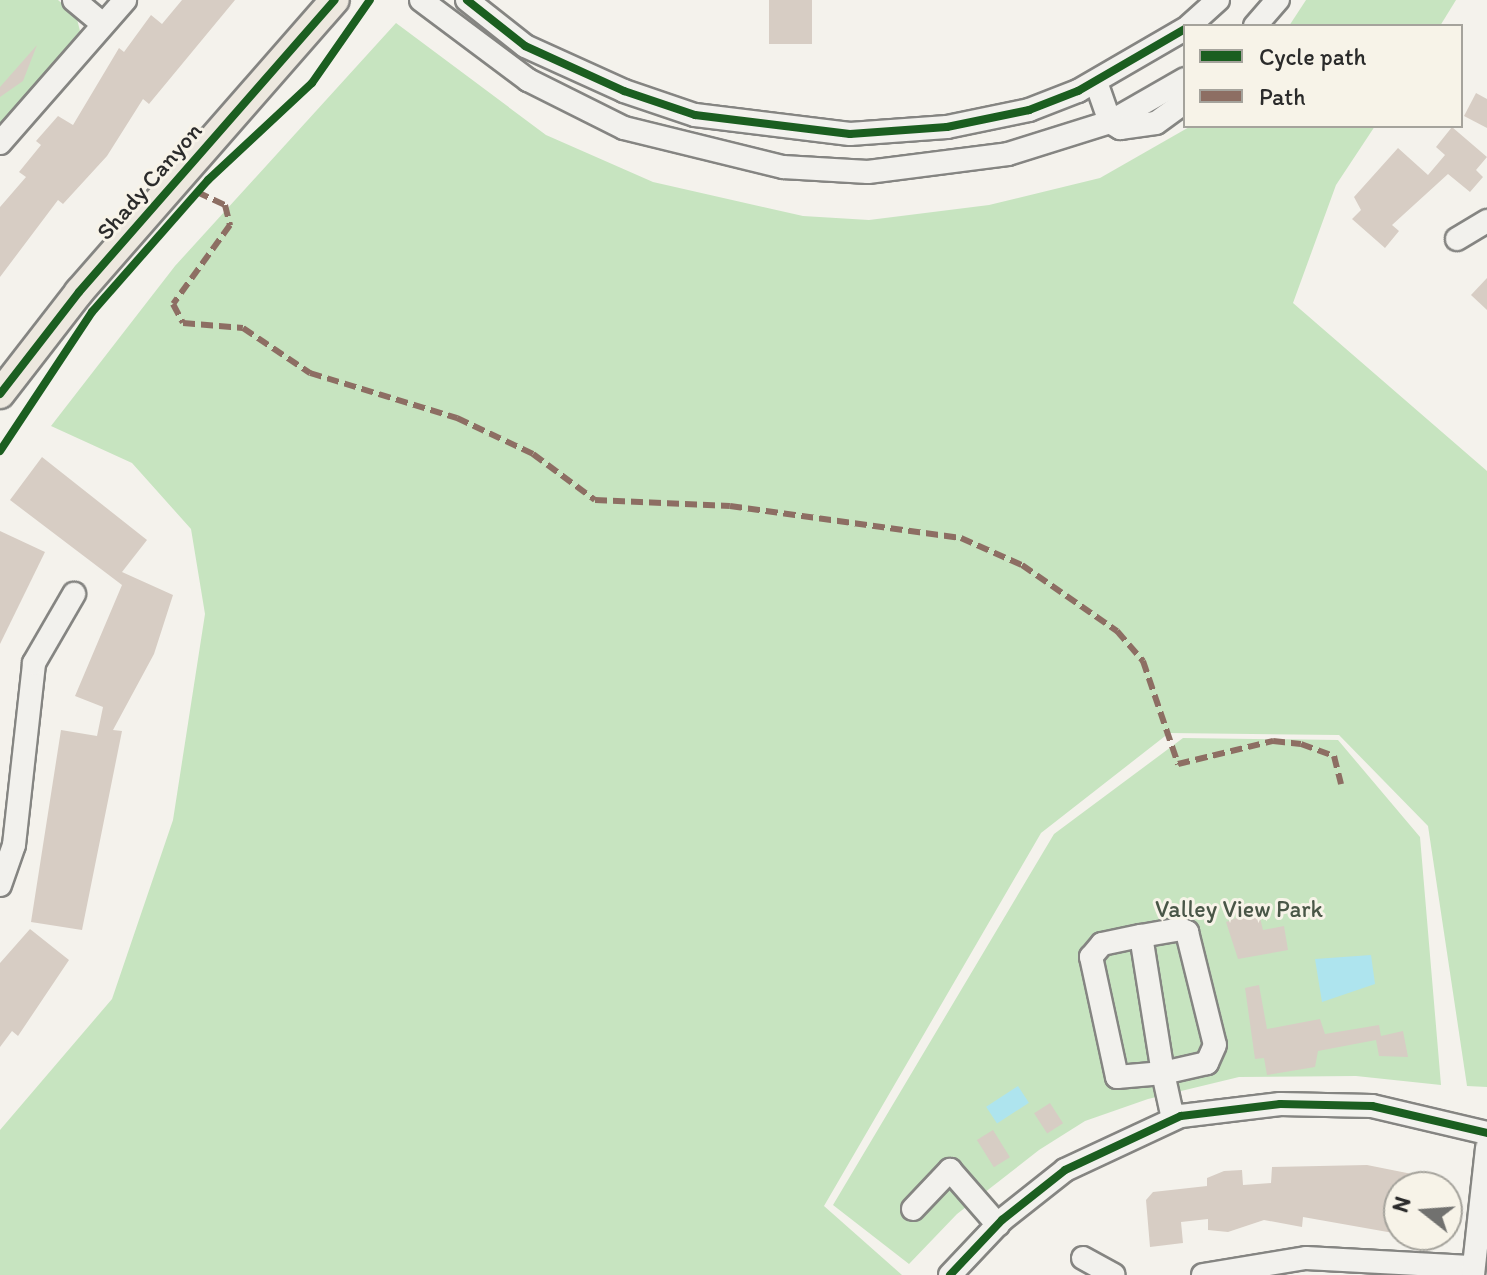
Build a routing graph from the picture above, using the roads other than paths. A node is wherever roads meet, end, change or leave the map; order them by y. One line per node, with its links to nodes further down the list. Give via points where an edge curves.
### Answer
1 (74, 0): 8 (street)
2 (125, 0): 8 (street)
3 (335, 0): 19 (main road, Shady Canyon, via 79,292)
4 (421, 0): 15 (street, via 477,46 568,102 624,128 733,160 911,169 1008,154)
5 (467, 0): 13 (street, via 578,75 695,115 765,129 850,134 947,127 1029,110)
6 (1218, 0): 9 (street)
7 (1278, 0): 10 (street)
8 (103, 24): 16 (street)
9 (1195, 24)
10 (1257, 24)
11 (1183, 36): 13 (street)
12 (1183, 80): 15 (street)
13 (1096, 82): 15 (street)
14 (1183, 103): 15 (street, via 1156,123 1120,128)
15 (1110, 122)
16 (0, 143)
17 (1487, 221): 18 (street)
18 (1457, 239)
19 (0, 394)
20 (74, 594): 21 (street, via 34,663 14,845)
21 (0, 885)
22 (1141, 936): 23 (street); 23 (street, via 1102,944 1091,957 1117,1077); 23 (street, via 1180,929 1193,940 1215,1045 1207,1063)
23 (1163, 1073): 24 (street)
24 (1173, 1119): 25 (street, via 1280,1104 1372,1106); 28 (street, via 1065,1170)
25 (1487, 1133)
26 (1487, 1148): 30 (street)
27 (913, 1209): 28 (street, via 950,1170)
28 (998, 1225): 31 (street)
29 (1083, 1258): 32 (street)
30 (1472, 1271): 33 (street, via 1306,1258)
31 (950, 1275)
32 (1114, 1275)
33 (1203, 1275)

